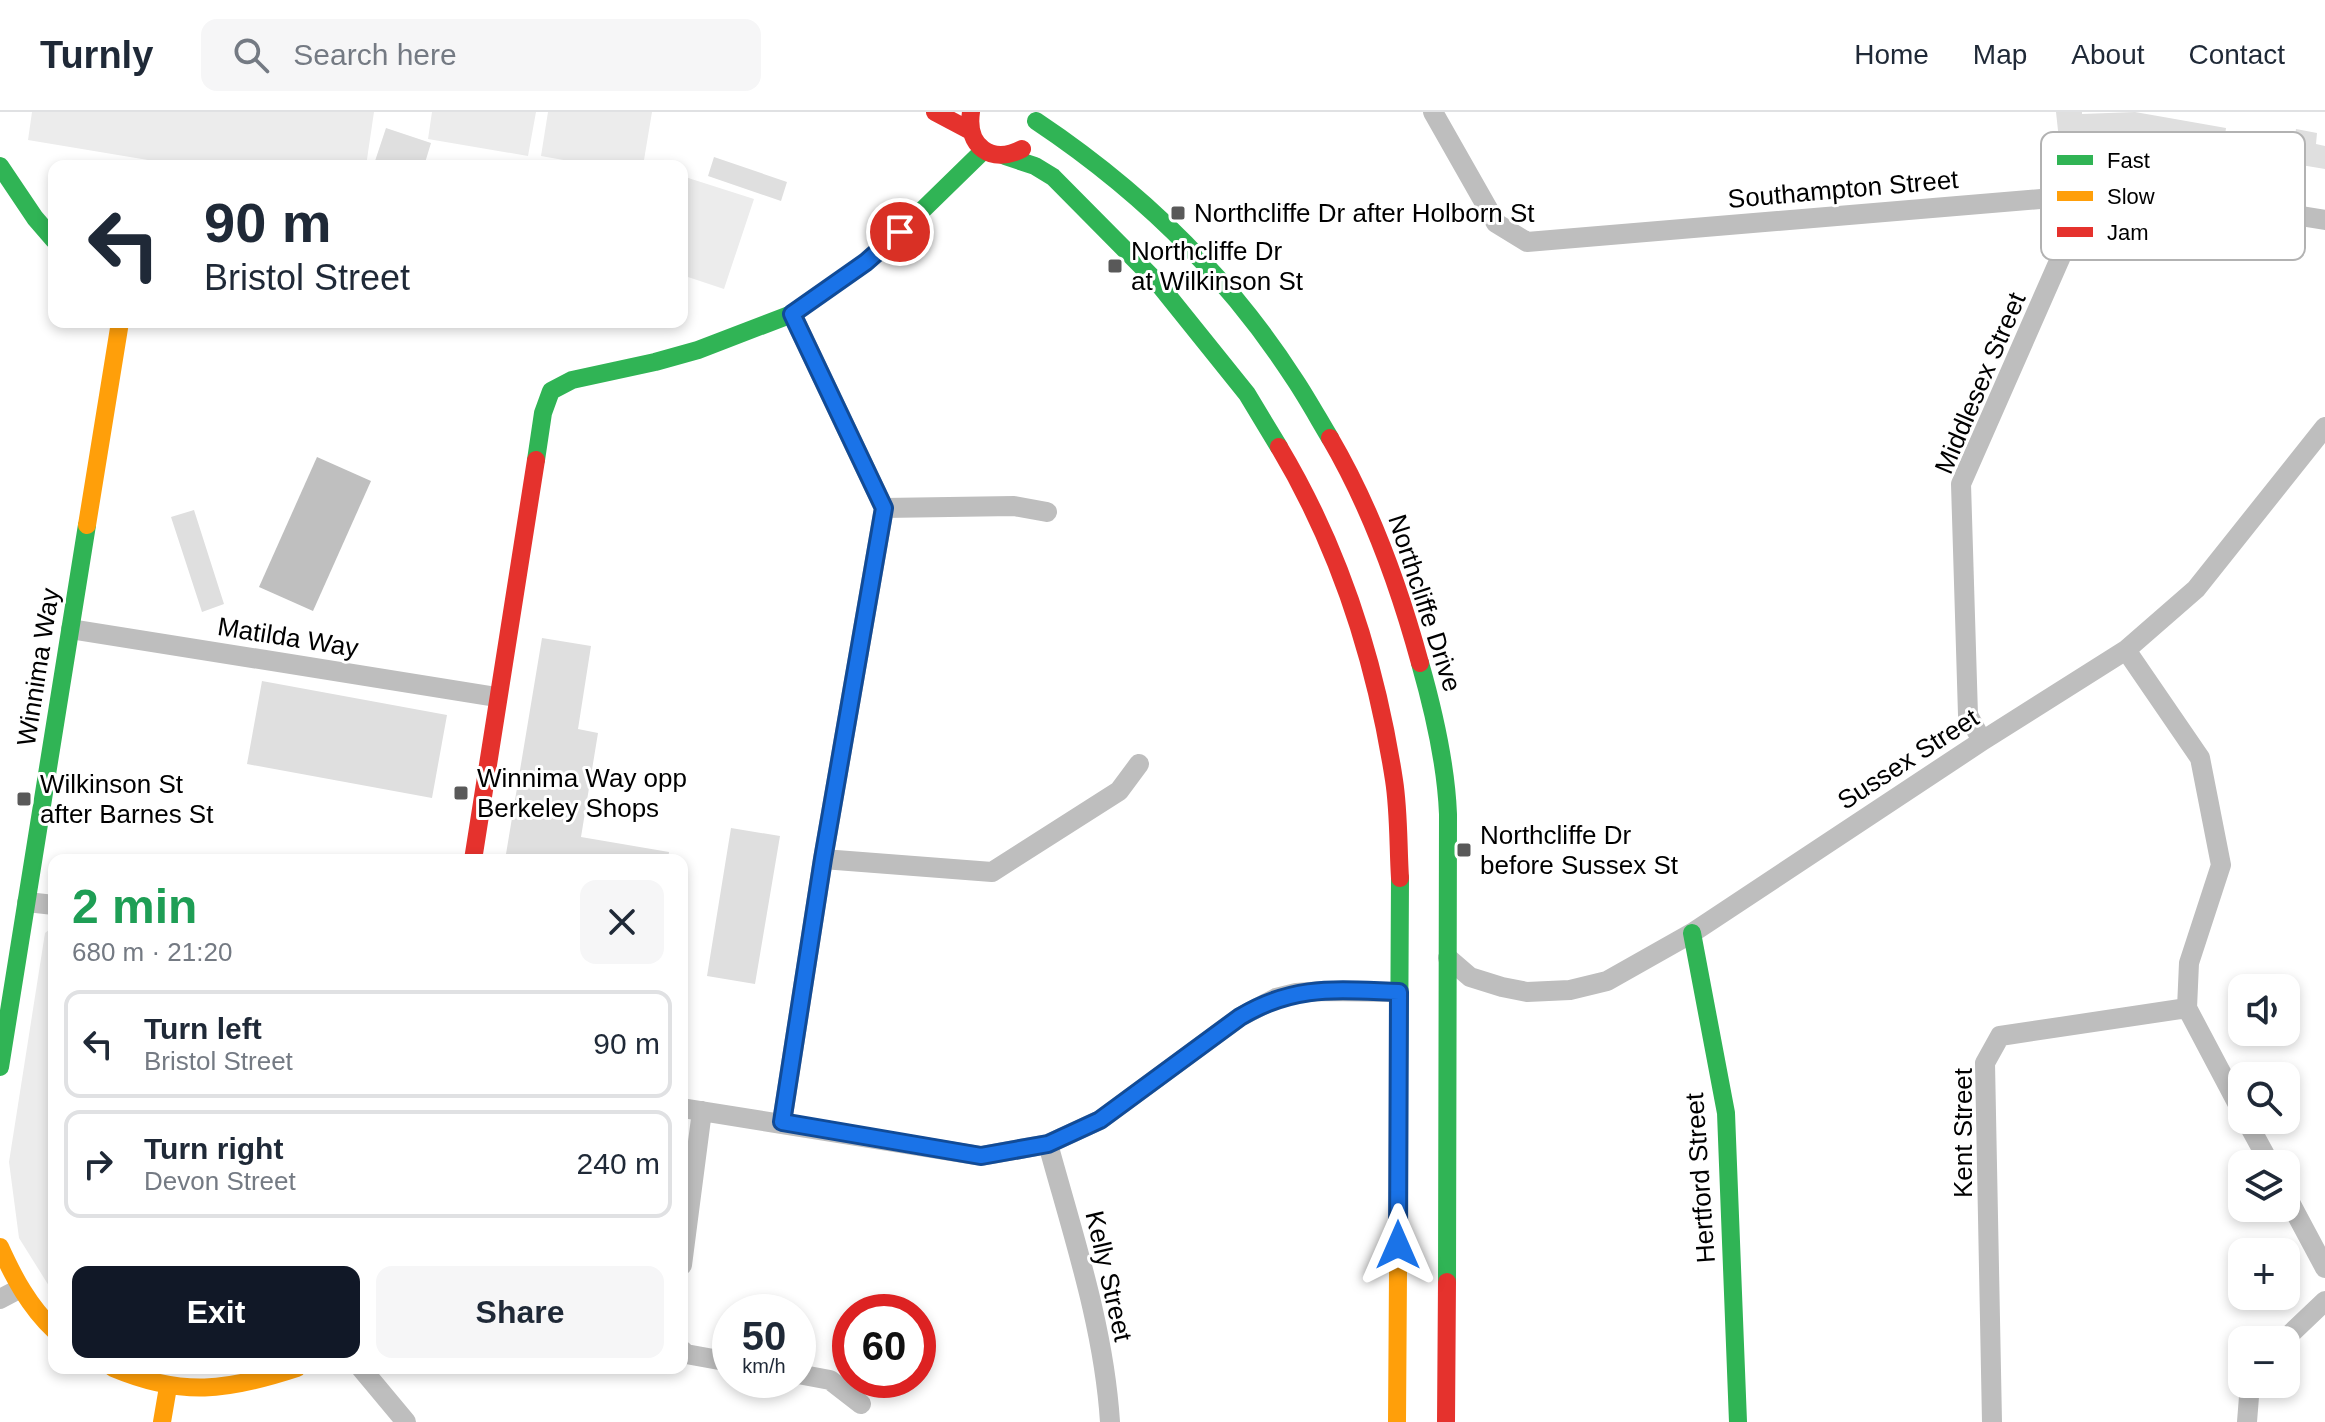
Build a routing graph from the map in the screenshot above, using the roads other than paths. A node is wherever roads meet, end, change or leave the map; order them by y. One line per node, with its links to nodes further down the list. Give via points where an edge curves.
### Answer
1 (935, 112): 4 (main road)
2 (1433, 112): 8 (street, Southampton Street, via 1496,223 1527,242)
3 (1035, 116): 6 (main road, via 1028,145); 28 (main road, Northcliffe Drive, via 1126,186 1202,259 1286,363 1341,454 1388,559 1421,655 1433,710 1446,782)
4 (970, 121): 5 (main road, via 974,142)
5 (983, 151): 6 (main road); 13 (main road, via 866,262)
6 (1005, 156): 29 (main road, via 1053,177 1157,282 1247,394 1300,482 1342,574 1375,678 1395,783)
7 (0, 166): 11 (main road)
8 (2041, 199)
9 (2305, 217): 10 (street, Southampton Street)
10 (2325, 220)
11 (48, 233)
12 (2059, 260): 21 (street, Middlesex Street, via 1961,484 1968,715)
13 (792, 314): 16 (street); 20 (main road, via 698,350 572,380 551,391)
14 (119, 328): 18 (main road, Winnima Way)
15 (2325, 427): 19 (street, Sussex Street, via 2196,589)
16 (884, 508): 17 (street, via 1014,506); 24 (street)
17 (1047, 512)
18 (71, 629): 20 (street, Matilda Way); 25 (main road, Winnima Way)
19 (2126, 650): 21 (street, Sussex Street); 31 (street, via 2200,758 2221,865 2189,963)
20 (497, 697): 23 (main road)
21 (1982, 741): 27 (street, Sussex Street)
22 (1139, 764): 24 (street, via 1119,791 992,872)
23 (474, 854)
24 (823, 859): 35 (street)
25 (27, 902): 26 (street); 30 (main road, Winnima Way)
26 (48, 904)
27 (1692, 933): 28 (street, Sussex Street, via 1607,981 1570,990 1502,987 1470,977); 60 (main road, Hertford Street, via 1726,1113)
28 (1448, 958): 59 (main road, Northcliffe Drive)
29 (1399, 992): 36 (street, via 1296,993 1259,1005 1100,1120); 58 (main road)
30 (5, 999): 32 (main road, Winnima Way)
31 (2187, 1008): 33 (street); 61 (street, Kent Street, via 2000,1036 1985,1063)
32 (0, 1067)
33 (2228, 1086)
34 (692, 1109): 35 (street); 37 (street)
35 (782, 1122): 36 (street, via 981,1156)
36 (1048, 1144): 57 (street, Kelly Street, via 1084,1273)
37 (688, 1171)
38 (2300, 1221): 40 (street)
39 (0, 1247): 41 (main road)
40 (2325, 1268)
41 (19, 1289): 42 (street); 44 (main road)
42 (0, 1299)
43 (2325, 1301): 45 (street)
44 (48, 1324)
45 (2299, 1326)
46 (688, 1354): 47 (street)
47 (712, 1359)
48 (130, 1374): 52 (main road)
49 (280, 1374): 52 (main road, via 221,1387)
50 (366, 1374): 56 (street)
51 (816, 1377): 54 (street, via 830,1380)
52 (168, 1387): 55 (main road)
53 (2249, 1398): 62 (street)
54 (861, 1404)
55 (162, 1422)
56 (406, 1422)
57 (1110, 1422)
58 (1397, 1422)
59 (1446, 1422)
60 (1738, 1422)
61 (1992, 1422)
62 (2247, 1422)

